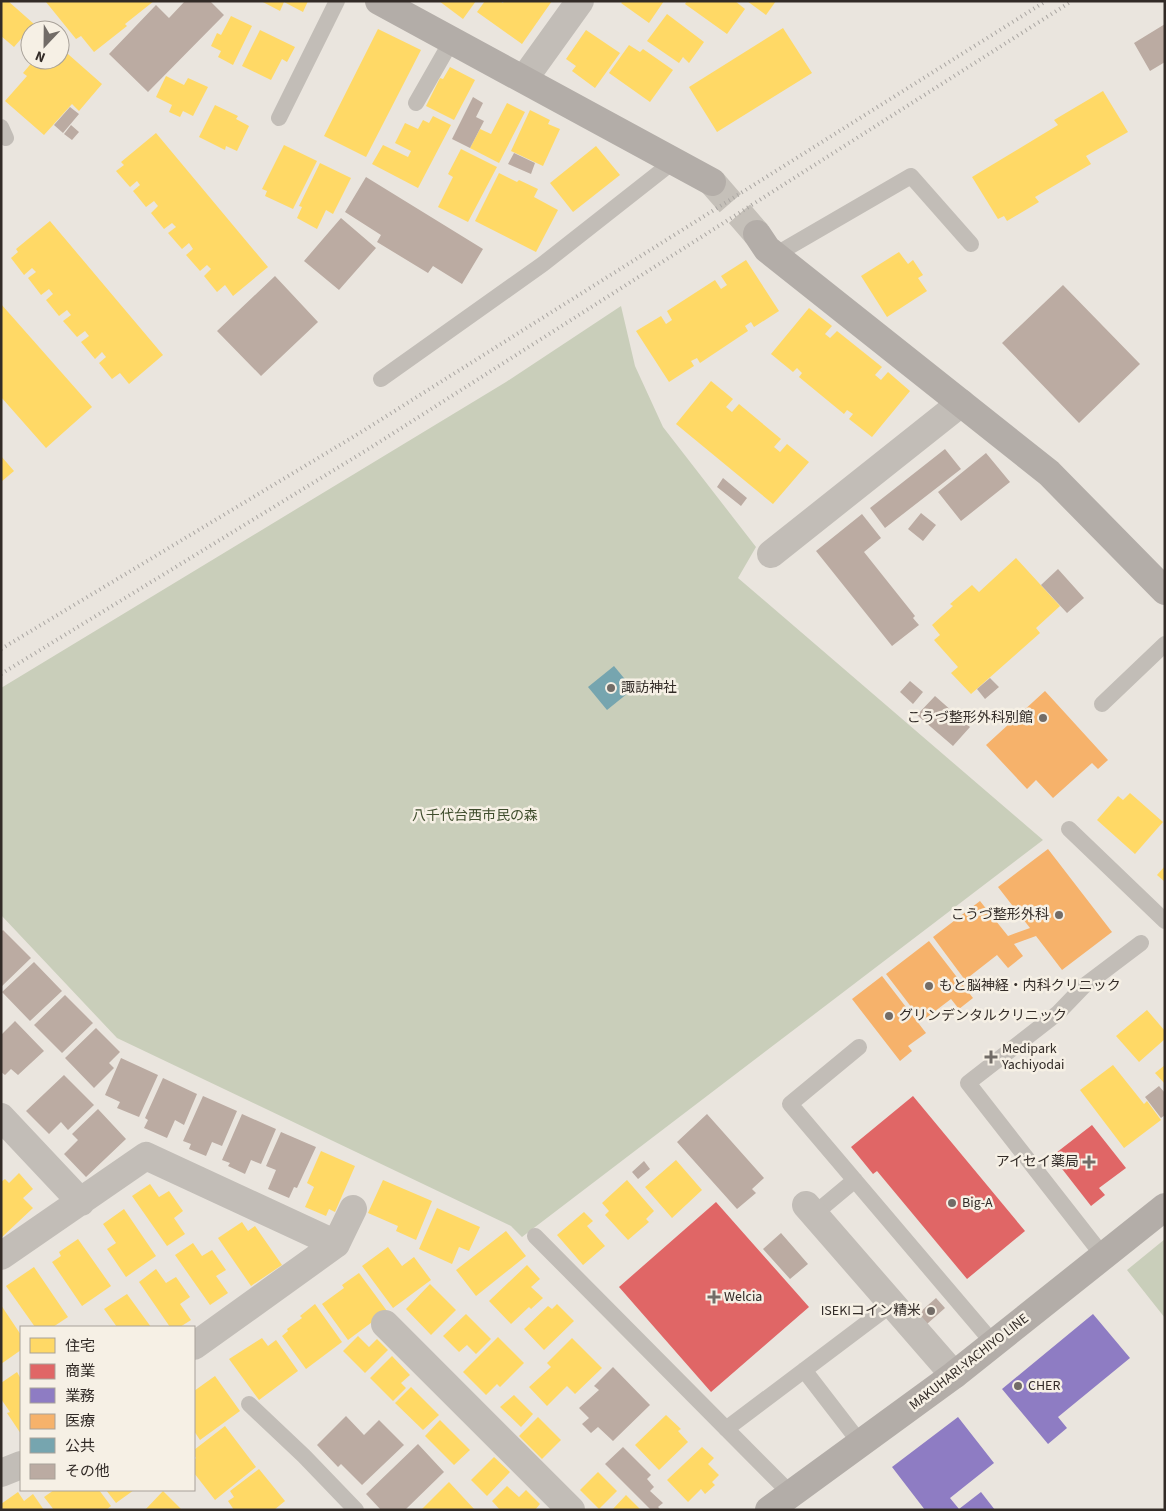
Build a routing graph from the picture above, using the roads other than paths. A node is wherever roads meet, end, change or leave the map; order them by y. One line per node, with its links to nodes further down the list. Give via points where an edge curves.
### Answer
1 (337, 1): 7 (lane)
2 (580, 1): 5 (street)
3 (389, 4): 4 (street)
4 (452, 40): 5 (street); 6 (lane)
5 (524, 79): 8 (street)
6 (416, 103)
7 (279, 118)
8 (674, 161): 9 (street); 13 (lane, via 543,264)
9 (712, 182)
10 (756, 234): 12 (street, via 767,250)
11 (971, 244): 12 (lane, via 911,176)
12 (775, 255): 14 (street)
13 (381, 379)
14 (961, 404): 15 (street); 16 (street, via 1049,473)
15 (771, 554)
16 (1165, 591)
17 (1165, 644): 18 (lane)
18 (1102, 704)
19 (1069, 829): 20 (lane)
20 (1165, 921)
21 (1141, 943): 32 (lane, via 968,1083)
22 (859, 1047): 24 (lane, via 790,1104)
23 (1, 1116): 25 (street)
24 (855, 1180): 28 (lane); 35 (lane)
25 (80, 1202): 30 (street, via 146,1156); 31 (street)
26 (1165, 1208): 32 (street, MAKUHARI-YACHIYO LINE)
27 (353, 1209): 30 (street)
28 (809, 1210): 33 (street)
29 (535, 1236): 40 (lane)
30 (336, 1244): 36 (street)
31 (1, 1256)
32 (1104, 1257): 35 (street, MAKUHARI-YACHIYO LINE)
33 (892, 1304): 37 (lane); 38 (street)
34 (385, 1324): 46 (street)
35 (994, 1344): 38 (street, MAKUHARI-YACHIYO LINE)
36 (195, 1345)
37 (804, 1370): 40 (lane); 41 (lane)
38 (954, 1374): 41 (street, MAKUHARI-YACHIYO LINE)
39 (249, 1404): 45 (lane)
40 (726, 1429): 44 (lane)
41 (861, 1444): 44 (street, MAKUHARI-YACHIYO LINE)
42 (20, 1465): 43 (street)
43 (1, 1473)
44 (780, 1502)
45 (356, 1510)
46 (571, 1510)

